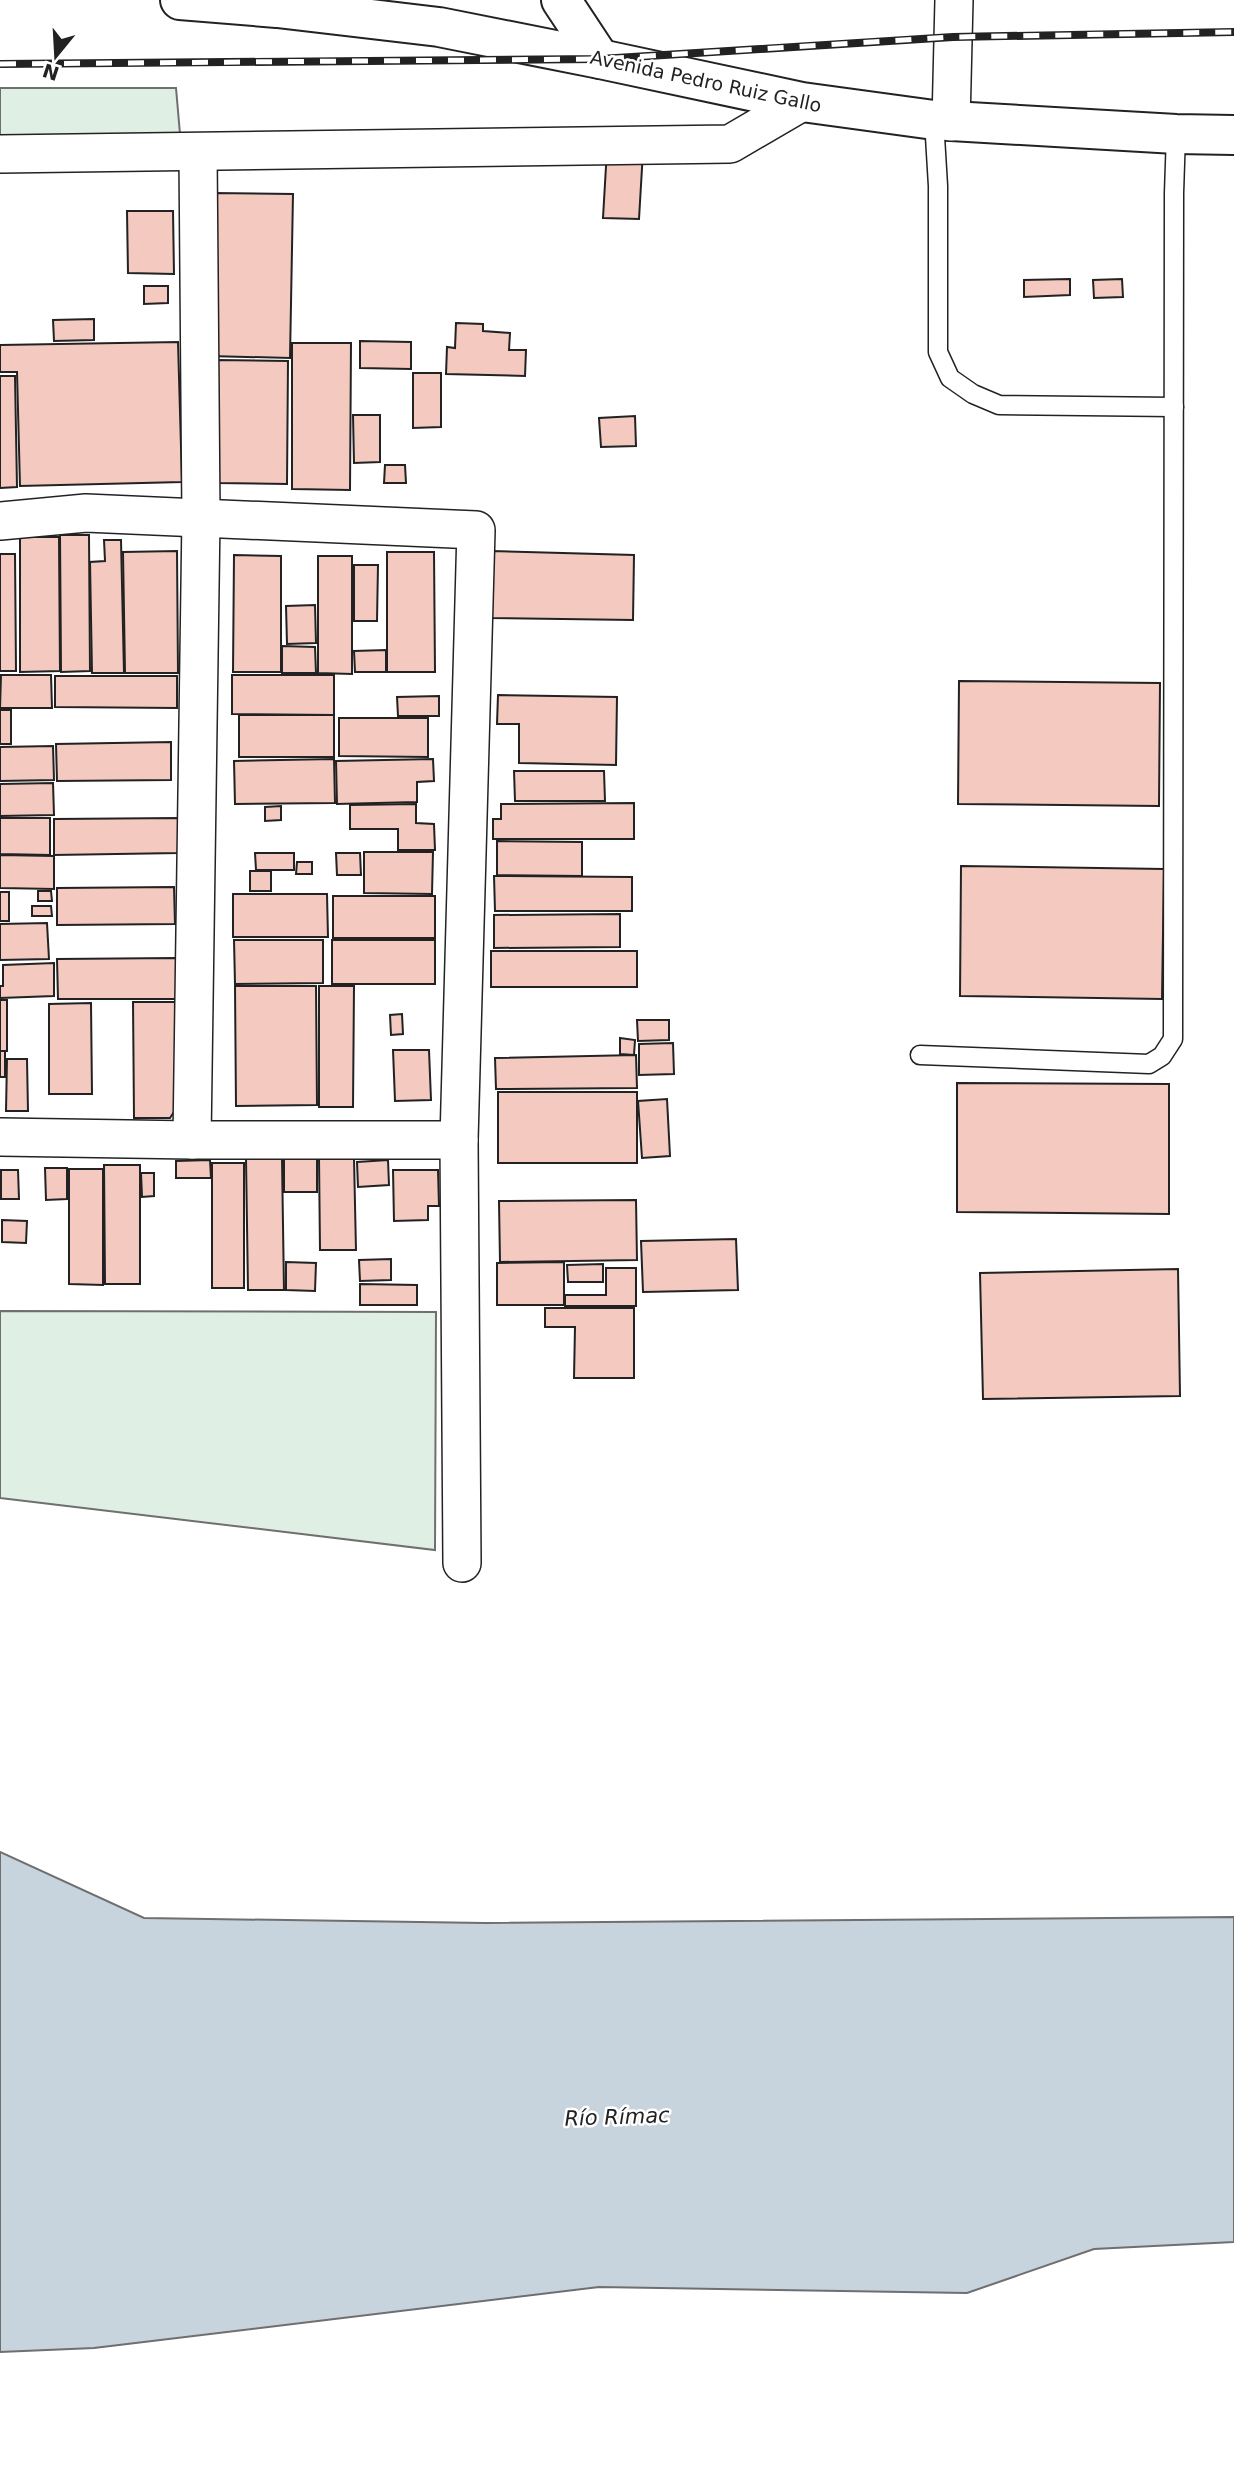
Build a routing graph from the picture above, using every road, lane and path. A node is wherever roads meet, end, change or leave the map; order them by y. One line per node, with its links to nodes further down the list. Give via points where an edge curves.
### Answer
1 (180, 0): 4 (main road, Avenida Pedro Ruiz Gallo, via 439,27)
2 (561, 0): 4 (main road)
3 (954, 0): 6 (street)
4 (600, 59): 5 (main road, Avenida Pedro Ruiz Gallo)
5 (802, 102): 6 (main road, Avenida Pedro Ruiz Gallo); 9 (street, via 730,144)
6 (943, 121): 7 (main road, Avenida Pedro Ruiz Gallo); 11 (lane, via 938,186 938,352 950,378 999,405)
7 (1176, 134): 8 (main road, Avenida Pedro Ruiz Gallo); 11 (lane)
8 (1234, 135)
9 (198, 153): 10 (street); 12 (street)
10 (0, 154)
11 (1174, 407): 14 (lane, via 1173,1039 1162,1056 1149,1064)
12 (201, 517): 13 (street, via 86,513); 16 (street); 17 (street, via 476,530)
13 (0, 521)
14 (920, 1055)
15 (0, 1137): 16 (street)
16 (192, 1140): 17 (street)
17 (459, 1140): 18 (street)
18 (462, 1563)

